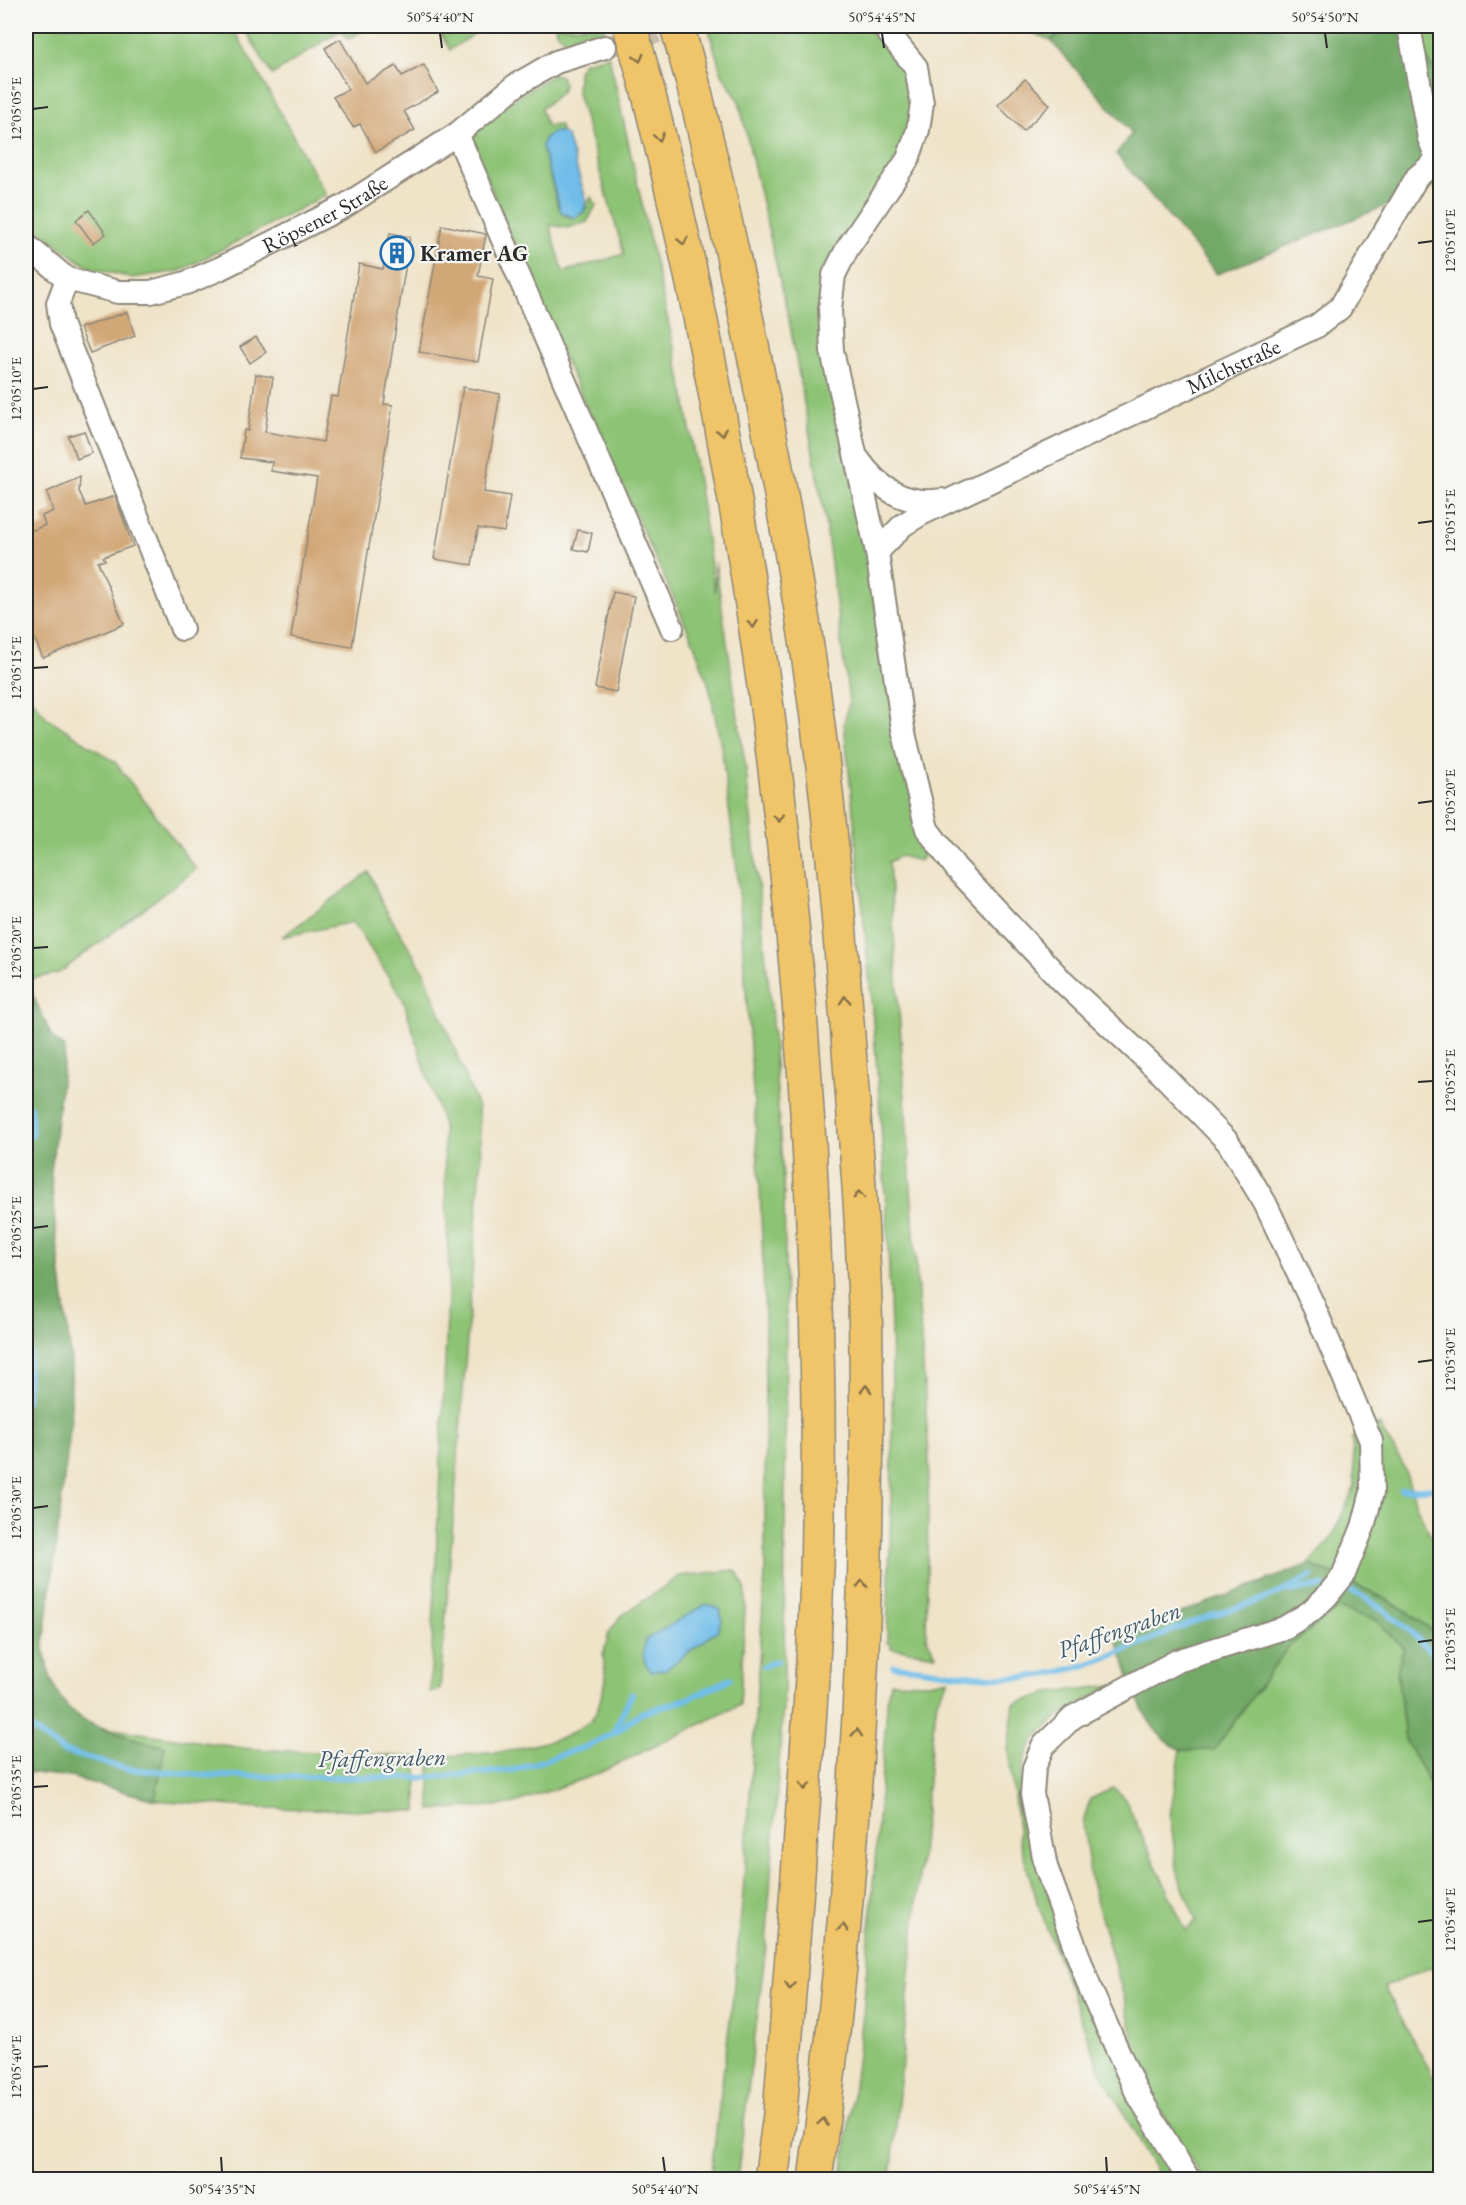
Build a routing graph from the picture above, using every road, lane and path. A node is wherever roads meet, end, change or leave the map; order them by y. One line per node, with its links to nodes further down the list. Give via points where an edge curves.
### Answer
1 (630, 26): 15 (highway, one-way to 15, bridge, via 671,183 734,490 777,800 804,1052 816,1294 815,1641 780,2114)
2 (677, 26): 16 (highway, one-way to 2, bridge, via 843,1926 860,1688 866,1339 857,1163 845,989 803,626 735,263)
3 (883, 26): 10 (street, via 916,67 922,103 908,159 834,275 830,309 832,351)
4 (1409, 26): 7 (street, via 1428,138)
5 (606, 47): 6 (street, Röpsener Straße, via 556,62 516,85)
6 (457, 135): 9 (street, Röpsener Straße, via 342,207 186,283 151,292 118,292); 13 (street)
7 (1439, 159): 11 (street, Milchstraße, via 1417,177 1340,308 1317,326)
8 (26, 245): 9 (street, Röpsener Straße)
9 (67, 279): 14 (street, via 58,303 61,324)
10 (855, 455): 11 (street, Milchstraße, via 870,476 896,494 921,503); 12 (street)
11 (957, 497): 12 (street, Milchstraße, via 903,525)
12 (877, 552): 17 (street, via 903,729 927,829 956,868 1064,983 1228,1142 1264,1203 1314,1307 1371,1441 1372,1492 1363,1527 1343,1576 1328,1596 1284,1628 1177,1661 1072,1717 1043,1746 1034,1768 1032,1794 1046,1867 1091,1991 1136,2091)
13 (672, 628)
14 (182, 629)
15 (771, 2180)
16 (815, 2180)
17 (1189, 2180)

